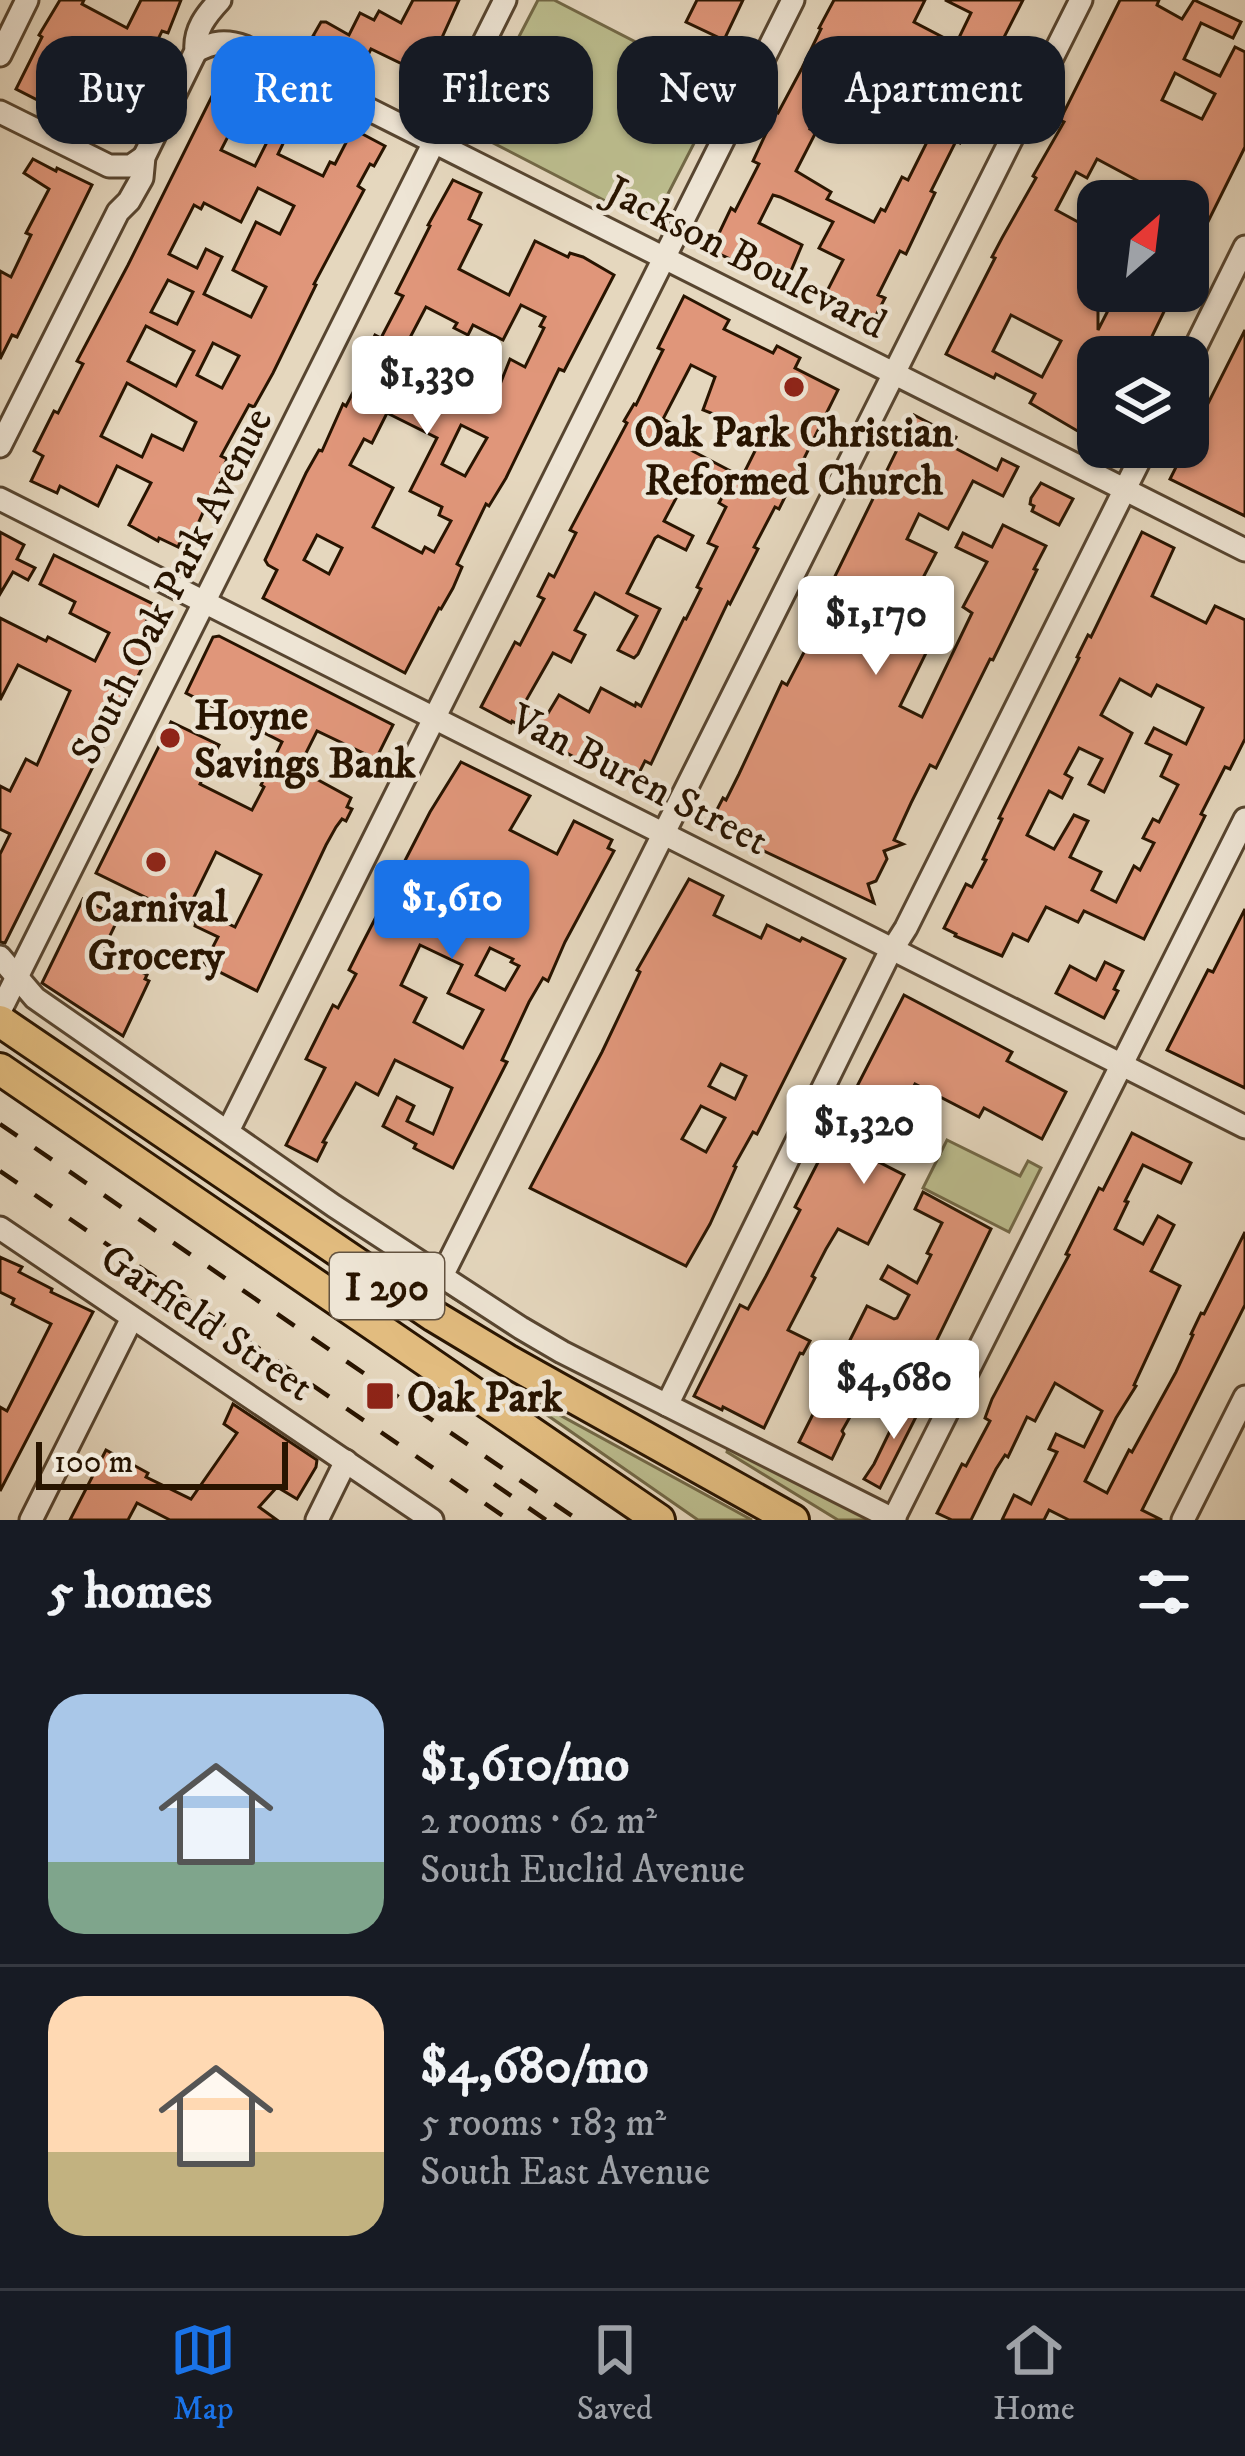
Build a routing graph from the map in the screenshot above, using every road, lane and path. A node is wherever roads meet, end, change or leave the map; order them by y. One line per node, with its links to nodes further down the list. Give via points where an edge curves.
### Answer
1 (27, 0): 8 (street)
2 (220, 0): 7 (street, via 199,28 195,41)
3 (505, 0): 6 (street, South Oak Park Avenue)
4 (794, 0): 15 (street)
5 (1081, 0): 17 (street)
6 (487, 36)
7 (204, 47): 10 (street, Jackson Boulevard, via 245,47); 13 (street)
8 (0, 55)
9 (0, 112): 13 (street, via 109,166)
10 (399, 125)
11 (434, 144): 23 (street, South Oak Park Avenue)
12 (436, 144): 15 (street, Jackson Boulevard)
13 (138, 162): 18 (street, via 142,178)
14 (1245, 247): 16 (street)
15 (664, 258): 17 (street, Jackson Boulevard); 24 (street)
16 (1201, 336)
17 (894, 374): 20 (street, Jackson Boulevard); 26 (street)
18 (0, 446)
19 (1136, 468): 20 (street)
20 (1125, 489): 22 (street, Jackson Boulevard); 27 (street)
21 (0, 499): 23 (street, Van Buren Street)
22 (1245, 550)
23 (206, 602): 24 (street, Van Buren Street); 29 (street, South Oak Park Avenue)
24 (434, 718): 26 (street, Van Buren Street); 34 (street)
25 (1245, 819): 31 (street)
26 (664, 834): 27 (street, Van Buren Street); 36 (street)
27 (893, 949): 31 (street, Van Buren Street); 39 (street)
28 (0, 957): 29 (street)
29 (18, 976): 30 (street, South Oak Park Avenue); 34 (street, via 35,998)
30 (2, 1010): 45 (highway, I 290, via 434,1316)
31 (1122, 1065): 33 (street, Van Buren Street); 46 (street)
32 (0, 1069): 44 (highway, I 290)
33 (1245, 1127)
34 (228, 1131): 36 (street)
35 (0, 1228): 37 (street, Garfield Street)
36 (441, 1278): 39 (street)
37 (131, 1318): 40 (street, Garfield Street); 41 (street)
38 (1245, 1397): 47 (street)
39 (667, 1405): 46 (street)
40 (346, 1461): 42 (street); 43 (street, Garfield Street)
41 (31, 1520)
42 (317, 1520)
43 (432, 1520)
44 (658, 1520)
45 (794, 1520)
46 (894, 1520)
47 (1184, 1520)

